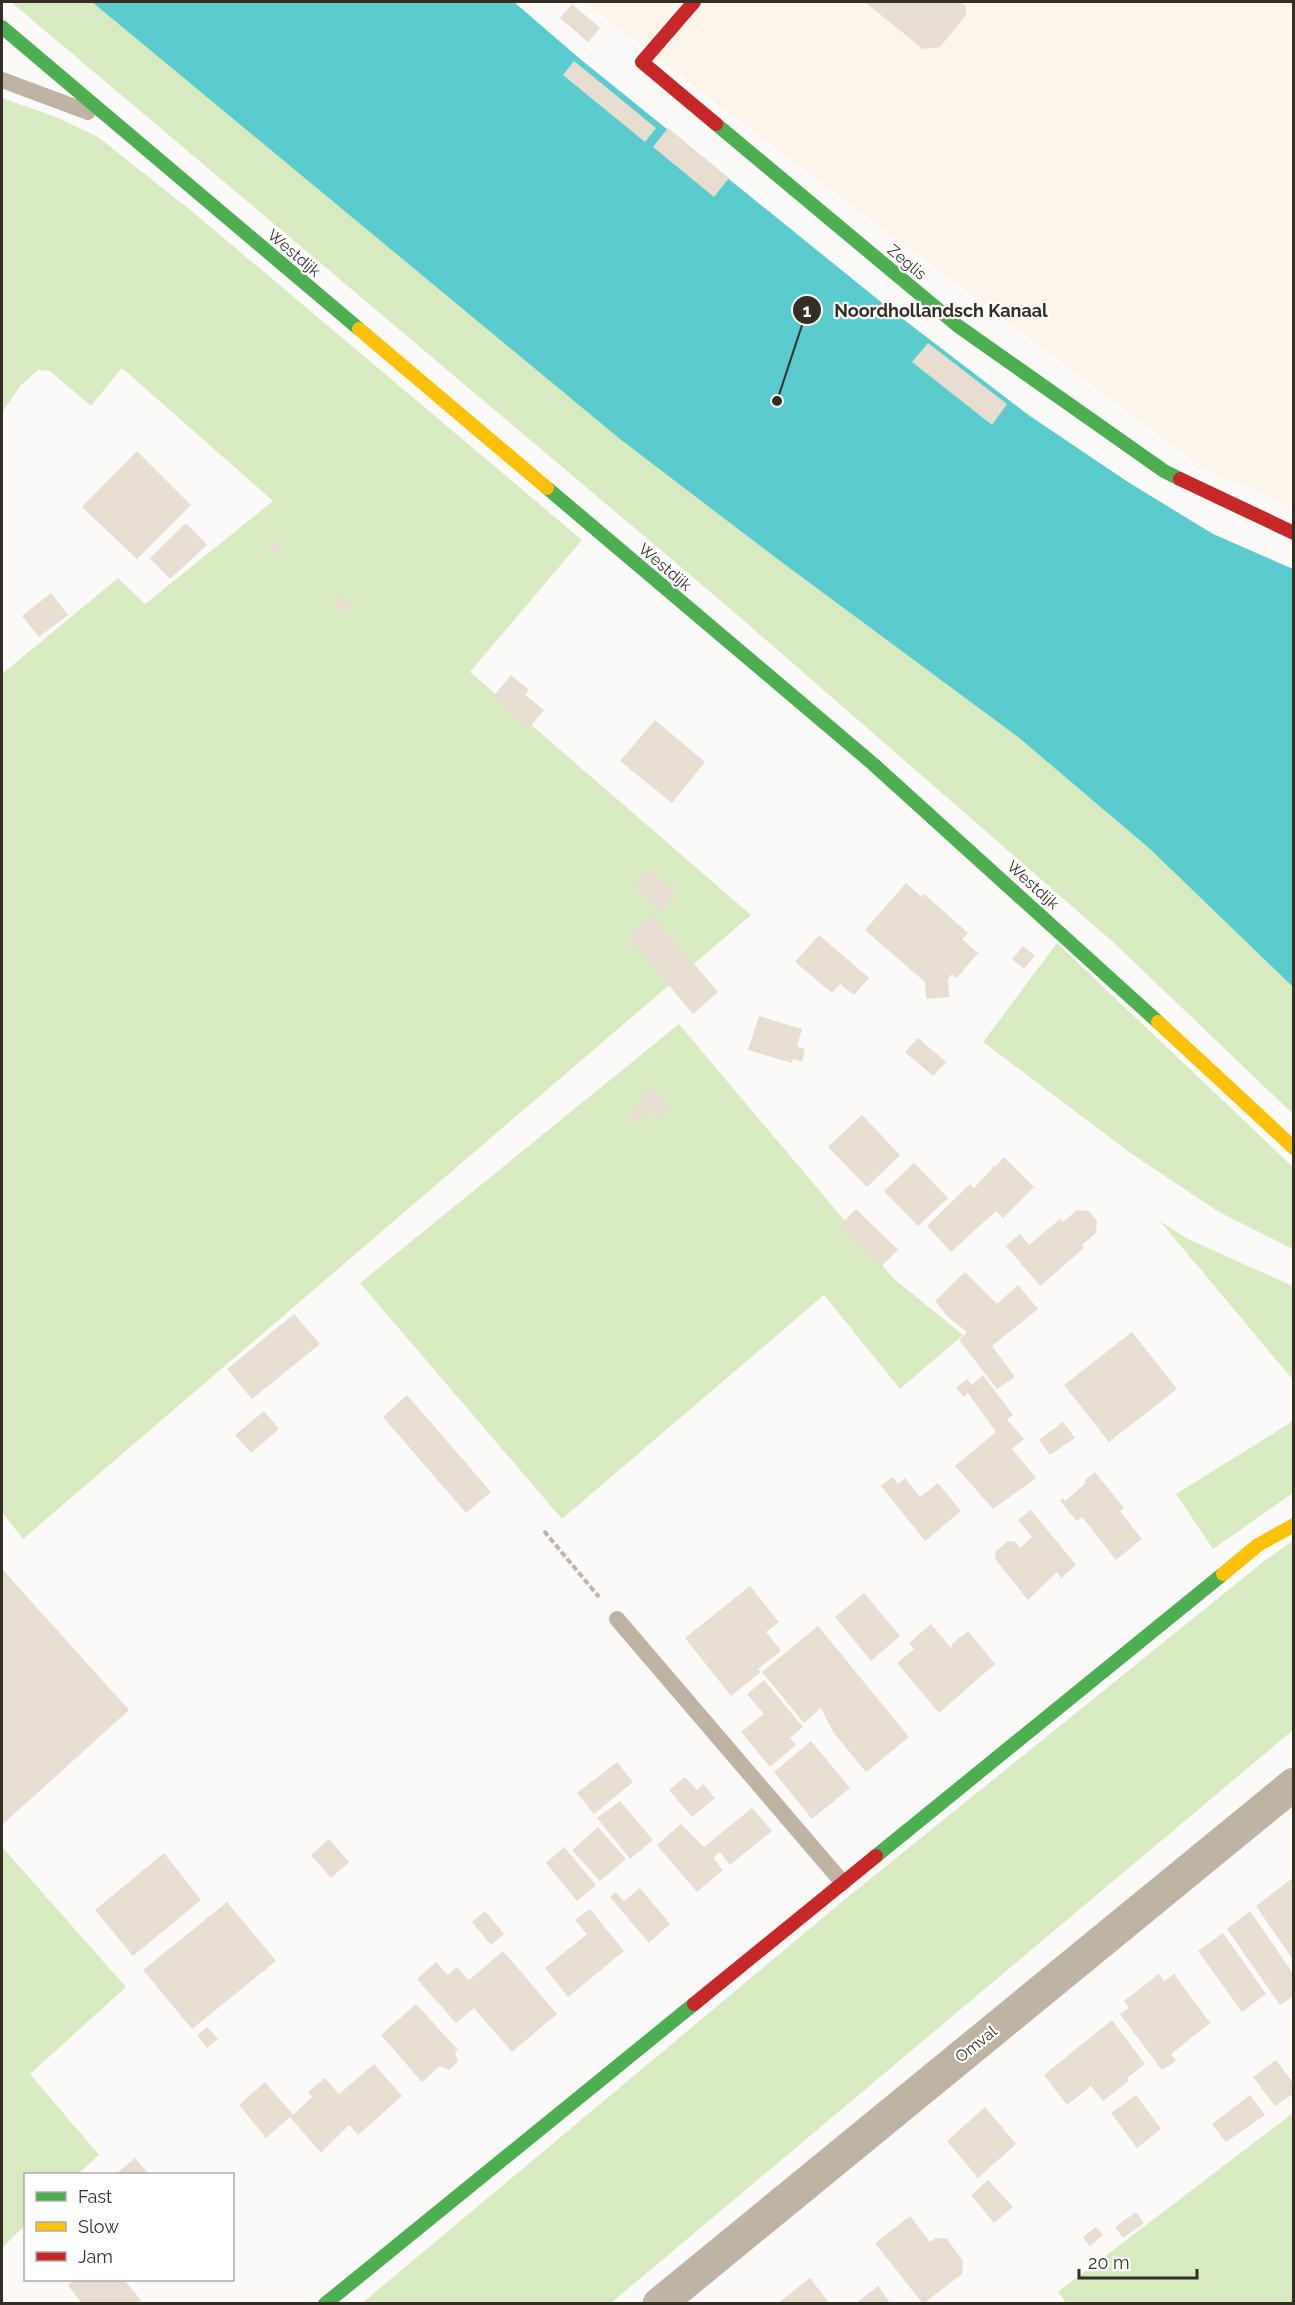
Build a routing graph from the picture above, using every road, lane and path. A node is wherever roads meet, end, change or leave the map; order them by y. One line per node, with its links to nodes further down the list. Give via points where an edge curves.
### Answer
1 (694, 2): 5 (street, Zeglis, via 642,62 958,327 1164,471)
2 (2, 27): 4 (street, Westdijk)
3 (2, 80): 4 (lane)
4 (114, 122): 6 (street, Westdijk, via 872,763)
5 (1293, 533)
6 (1293, 1148)
7 (1293, 1525): 11 (street, via 1258,1545)
8 (544, 1531): 9 (path)
9 (617, 1619): 11 (lane)
10 (1293, 1784): 13 (street, Omval)
11 (843, 1883): 12 (street)
12 (325, 2304)
13 (659, 2304)

